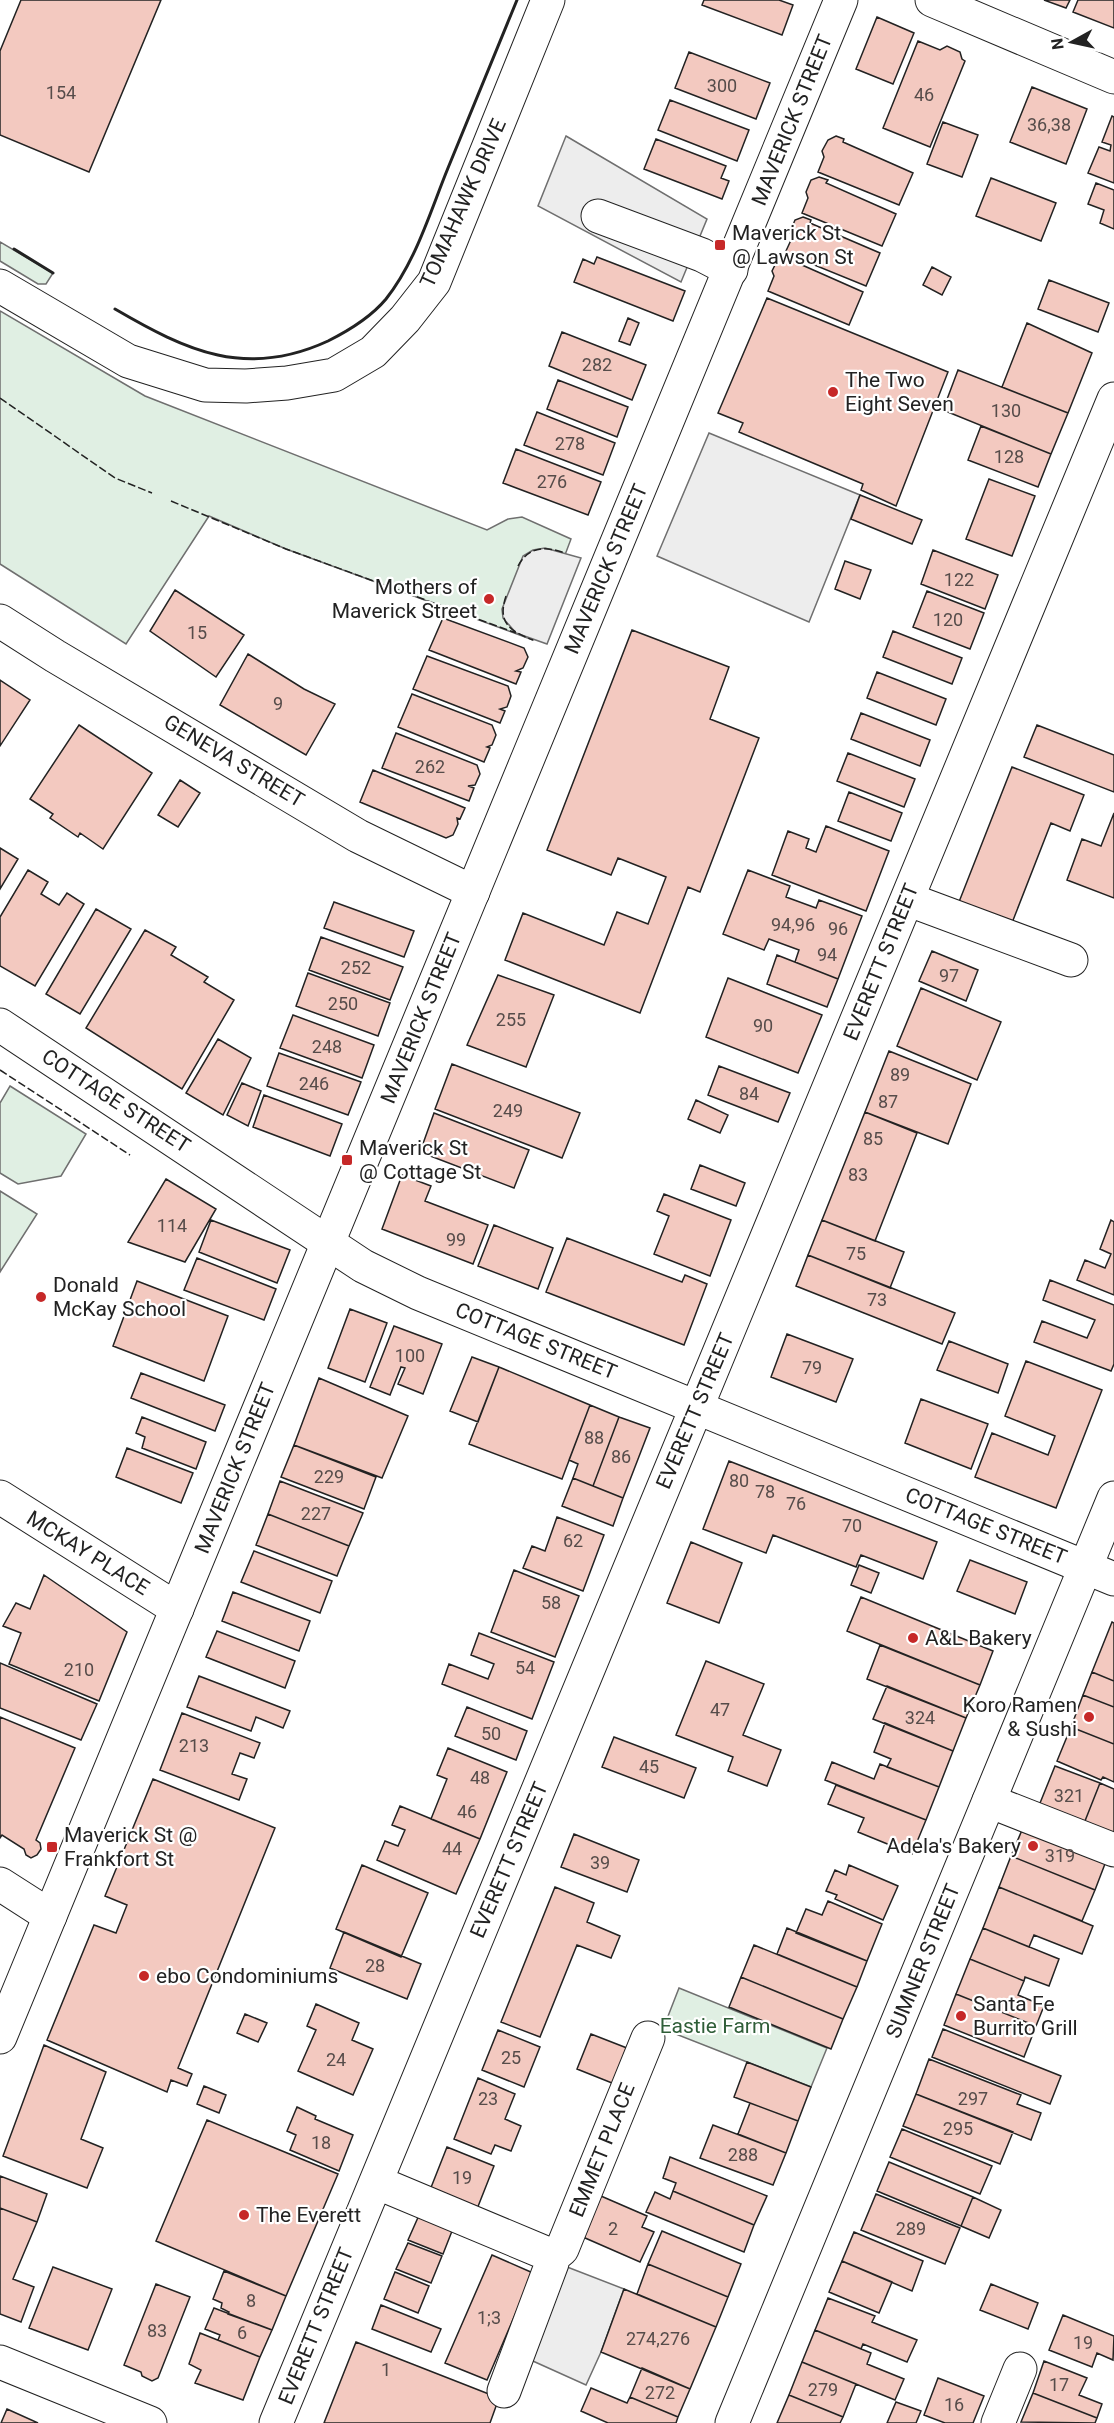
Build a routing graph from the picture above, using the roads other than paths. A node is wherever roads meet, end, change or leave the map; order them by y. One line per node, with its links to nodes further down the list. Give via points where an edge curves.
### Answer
1 (548, 0): 7 (street, TOMAHAWK DRIVE, via 434,282 373,352 334,375 287,383 205,385 128,361)
2 (841, 0): 6 (street, MAVERICK STREET)
3 (932, 0): 4 (street)
4 (1114, 77)
5 (598, 216): 6 (street)
6 (731, 270): 10 (street, MAVERICK STREET)
7 (0, 286)
8 (1114, 399): 11 (street, EVERETT STREET)
9 (0, 621): 10 (street, GENEVA STREET, via 358,836)
10 (473, 892): 14 (street, MAVERICK STREET)
11 (907, 899): 12 (street); 15 (street, EVERETT STREET)
12 (1071, 960)
13 (0, 1025): 14 (street, COTTAGE STREET)
14 (328, 1242): 15 (street, COTTAGE STREET, via 363,1266 418,1293); 19 (street, MAVERICK STREET)
15 (697, 1407): 18 (street, COTTAGE STREET); 26 (street, EVERETT STREET)
16 (0, 1497): 19 (street, MCKAY PLACE)
17 (1114, 1498): 18 (street, SUMNER STREET)
18 (1100, 1573): 20 (street, SUMNER STREET)
19 (177, 1609): 23 (street, MAVERICK STREET)
20 (989, 1801): 21 (street); 33 (street, SUMNER STREET)
21 (1114, 1850)
22 (0, 1884): 23 (street)
23 (50, 1916): 24 (street, MAVERICK STREET)
24 (0, 2037)
25 (648, 2038): 27 (street, EMMET PLACE, via 562,2249)
26 (376, 2182): 27 (street); 32 (street, EVERETT STREET)
27 (548, 2254): 30 (street, via 552,2264)
28 (0, 2362): 31 (street)
29 (1020, 2369): 34 (street)
30 (504, 2391)
31 (150, 2423)
32 (276, 2423)
33 (732, 2423)
34 (998, 2423)

